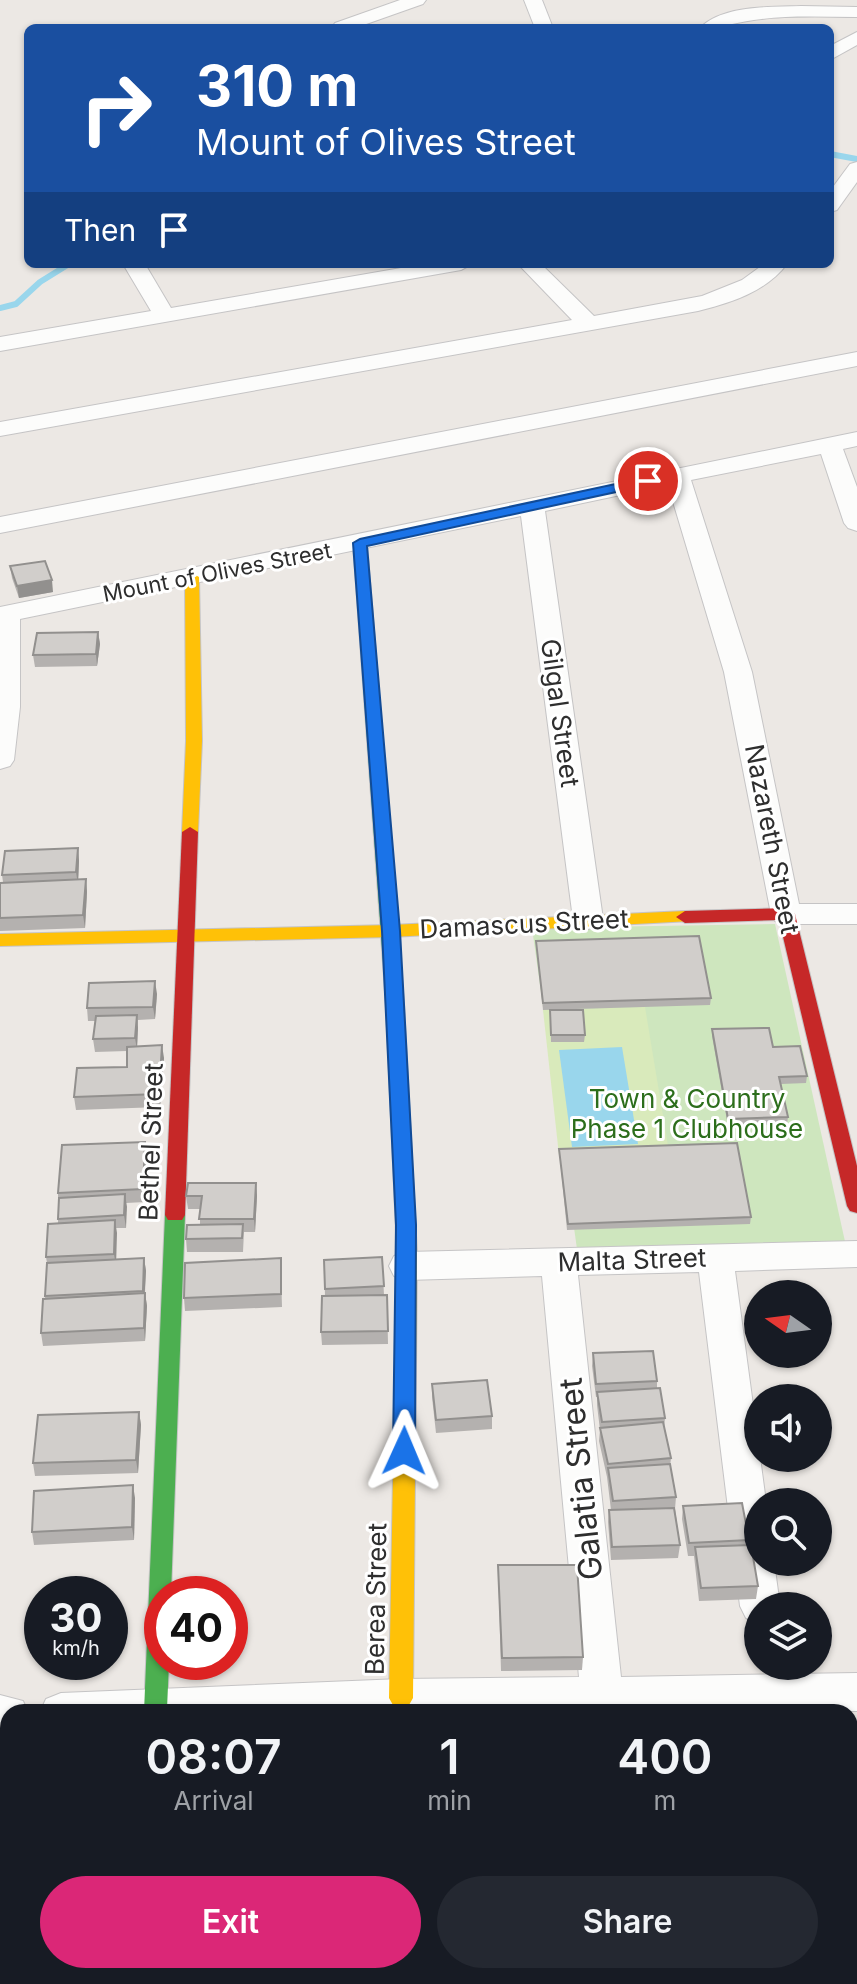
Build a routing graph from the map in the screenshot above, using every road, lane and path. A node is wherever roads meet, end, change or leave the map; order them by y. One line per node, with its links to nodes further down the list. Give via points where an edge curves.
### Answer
1 (417, 0): 4 (street)
2 (533, 0): 9 (street)
3 (771, 0): 5 (street)
4 (383, 12): 7 (street); 8 (street)
5 (799, 12): 6 (street); 10 (street)
6 (857, 12)
7 (402, 22)
8 (349, 24)
9 (542, 24)
10 (718, 24)
11 (857, 37): 12 (street)
12 (834, 51)
13 (857, 168): 14 (street)
14 (835, 211)
15 (136, 268): 19 (street)
16 (438, 268): 19 (street)
17 (533, 268): 20 (street)
18 (772, 268): 20 (street, via 736,294)
19 (164, 315): 21 (street)
20 (589, 324): 23 (street)
21 (0, 344)
22 (857, 359): 29 (street)
23 (0, 429)
24 (857, 439): 25 (street, Mount of Olives Street)
25 (830, 445): 26 (street, Mount of Olives Street); 28 (street)
26 (677, 474): 27 (street, Mount of Olives Street); 35 (street, Nazareth Street, via 738,672)
27 (532, 507): 30 (street, Mount of Olives Street); 37 (street, Gilgal Street)
28 (857, 523)
29 (0, 525)
30 (360, 543): 31 (street, Mount of Olives Street); 38 (street, Berea Street)
31 (192, 577): 32 (street, Mount of Olives Street); 39 (street, Bethel Street, via 194,741)
32 (3, 615): 33 (street)
33 (3, 708): 34 (street)
34 (0, 760)
35 (786, 914): 36 (street, Damascus Street); 37 (street, Damascus Street); 41 (street, Nazareth Street)
36 (857, 914)
37 (588, 919): 38 (street, Damascus Street)
38 (391, 931): 39 (street, Damascus Street); 45 (street, Berea Street)
39 (185, 937): 40 (street, Damascus Street); 51 (street, Bethel Street)
40 (0, 940)
41 (857, 1206)
42 (857, 1254): 43 (street, Malta Street)
43 (715, 1258): 44 (street, Malta Street); 46 (street)
44 (559, 1262): 45 (street, Malta Street); 49 (street, Galatia Street)
45 (407, 1266): 50 (street, Berea Street)
46 (758, 1592)
47 (771, 1691): 48 (street); 49 (street)
48 (857, 1692)
49 (602, 1696): 50 (street)
50 (401, 1698): 52 (street)
51 (155, 1704)
52 (267, 1704)

